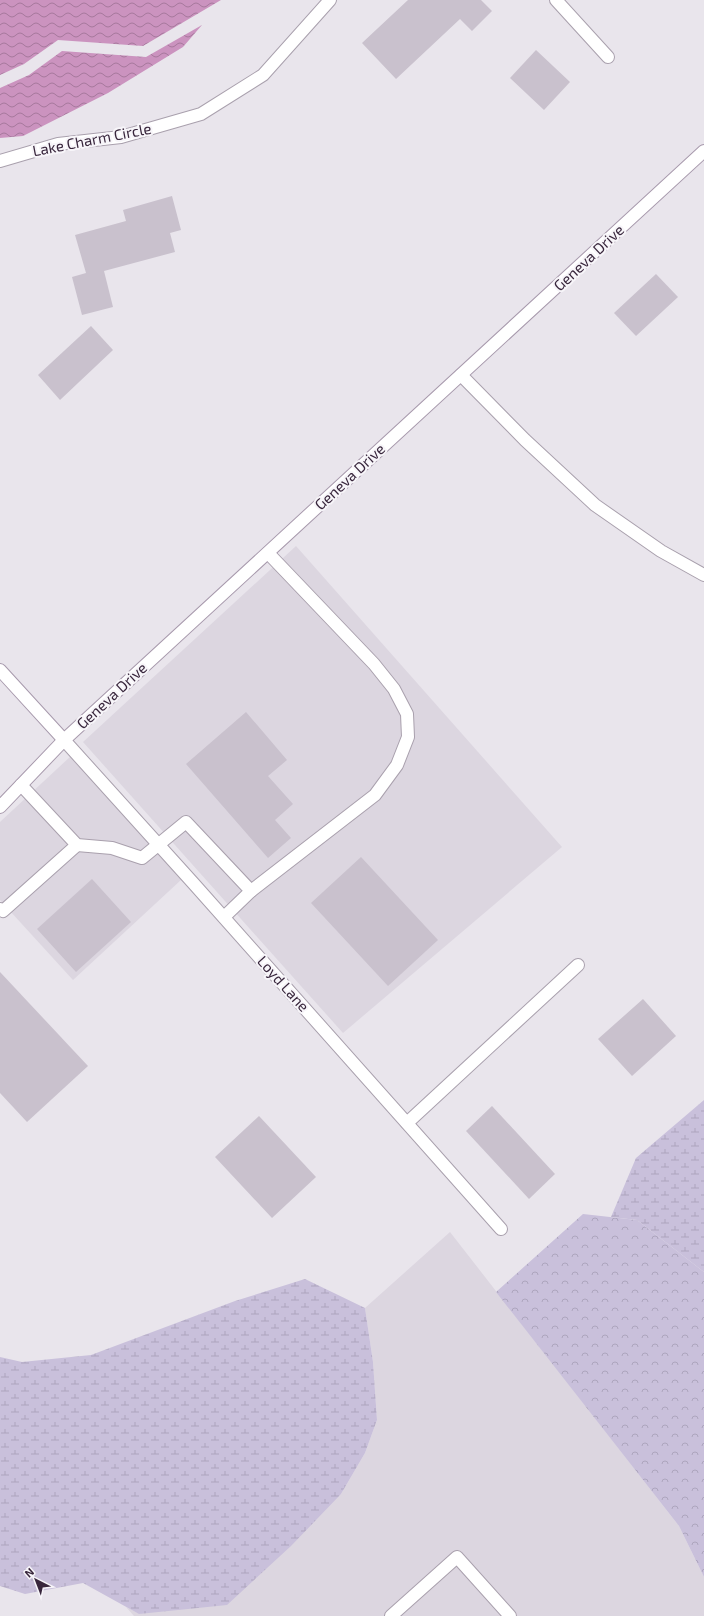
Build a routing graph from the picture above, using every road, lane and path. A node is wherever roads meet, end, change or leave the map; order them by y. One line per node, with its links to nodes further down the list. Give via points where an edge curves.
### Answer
1 (330, 0): 5 (street, Lake Charm Circle, via 263,75 201,114 121,137 58,144)
2 (556, 0): 3 (street)
3 (608, 57)
4 (704, 151): 6 (street, Geneva Drive)
5 (0, 161)
6 (461, 376): 7 (street, Geneva Drive); 8 (street, via 524,440 595,505)
7 (268, 553): 10 (street, Geneva Drive); 15 (street, via 374,664 394,689 407,714 408,737 397,765 375,795)
8 (704, 575)
9 (0, 670): 10 (street, Loyd Lane)
10 (64, 740): 11 (street, Geneva Drive); 13 (street, Loyd Lane)
11 (21, 785): 12 (street, Geneva Drive); 14 (street)
12 (0, 807)
13 (159, 844): 14 (street, via 142,858 112,848); 15 (street, via 186,822); 17 (street, Loyd Lane)
14 (77, 845): 16 (street, via 3,911)
15 (251, 892): 17 (street)
16 (0, 909)
17 (224, 917): 19 (street, Loyd Lane)
18 (578, 964): 19 (street)
19 (407, 1124): 20 (street, Loyd Lane)
20 (501, 1229)
21 (391, 1616): 22 (street, via 458,1557)
22 (510, 1616)

